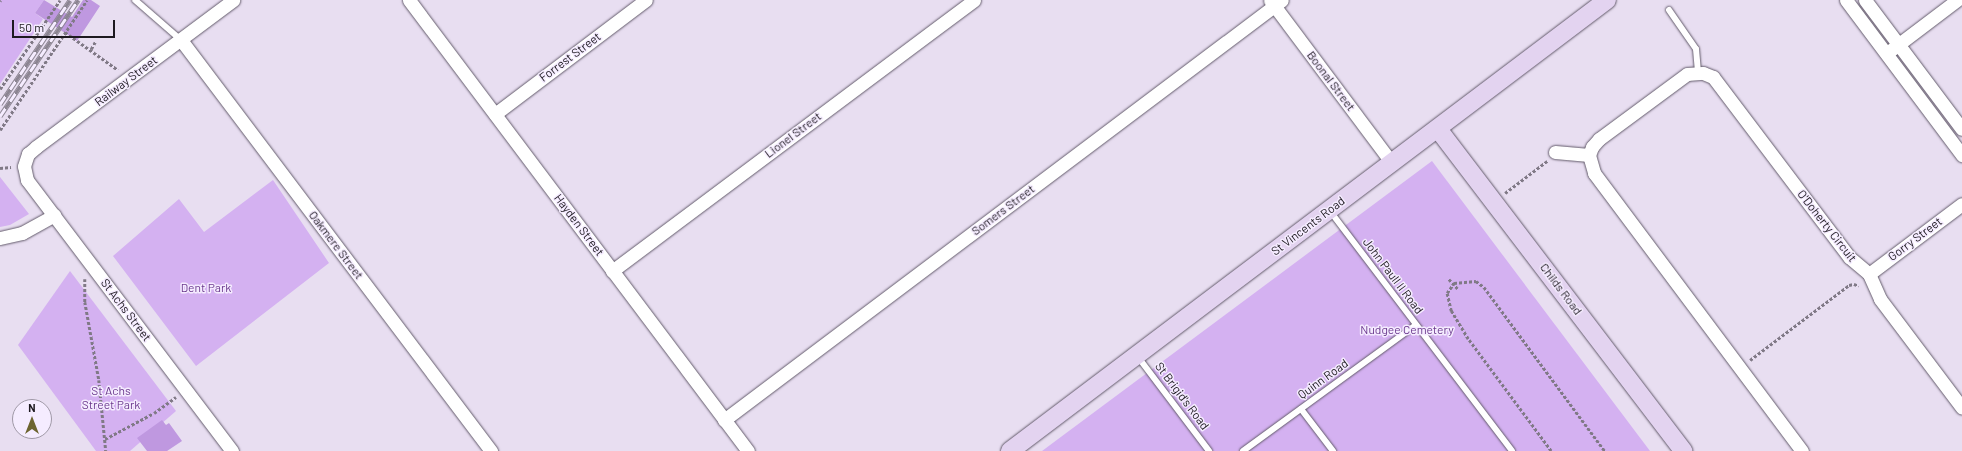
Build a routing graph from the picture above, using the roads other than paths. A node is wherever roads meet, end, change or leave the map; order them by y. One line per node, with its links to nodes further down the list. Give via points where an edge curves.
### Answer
1 (135, 0): 12 (lane)
2 (233, 0): 12 (street, Railway Street)
3 (409, 0): 16 (street, Hayden Street)
4 (646, 0): 16 (street, Forrest Street)
5 (974, 0): 28 (street, Lionel Street)
6 (1607, 0): 17 (main road, St Vincents Road)
7 (1846, 0): 14 (street)
8 (1865, 0): 13 (street)
9 (1957, 0): 13 (street)
10 (1275, 2): 22 (street, Boonal Street); 34 (street, Somers Street)
11 (1669, 10): 15 (lane, via 1696,49)
12 (181, 40): 23 (street, Railway Street, via 31,151); 36 (street, Oakmere Street)
13 (1898, 45): 14 (street); 18 (street)
14 (1886, 53): 21 (street)
15 (1698, 72): 20 (street, via 1682,77 1599,139 1592,146); 29 (street, O'Doherty Circuit, via 1708,74 1717,81 1849,257)
16 (495, 114): 28 (street, Hayden Street)
17 (1438, 128): 22 (main road, St Vincents Road); 43 (main road, Childs Road)
18 (1962, 129)
19 (1555, 152): 20 (street)
20 (1589, 155): 44 (street, via 1594,173)
21 (1962, 155)
22 (1392, 163): 25 (main road, St Vincents Road)
23 (24, 166): 26 (street, St Achs Street, via 27,180)
24 (1962, 204): 29 (street, Gorry Street)
25 (1329, 210): 30 (lane, John Paull II Road); 31 (main road, St Vincents Road)
26 (54, 216): 27 (street, via 22,233); 35 (street, St Achs Street)
27 (0, 238)
28 (612, 271): 34 (street, Hayden Street)
29 (1871, 278): 33 (street, O'Doherty Circuit, via 1880,299)
30 (1416, 325): 32 (lane, Quinn Road); 42 (lane, John Paull II Road)
31 (1137, 355): 38 (main road, St Vincents Road); 39 (lane, St Brigid's Road)
32 (1301, 408): 40 (lane, Quinn Road); 41 (lane)
33 (1962, 408)
34 (724, 420): 37 (street, Hayden Street)
35 (232, 451)
36 (491, 451)
37 (748, 451)
38 (1010, 451)
39 (1209, 451)
40 (1243, 451)
41 (1334, 451)
42 (1512, 451)
43 (1683, 451)
44 (1802, 451)

